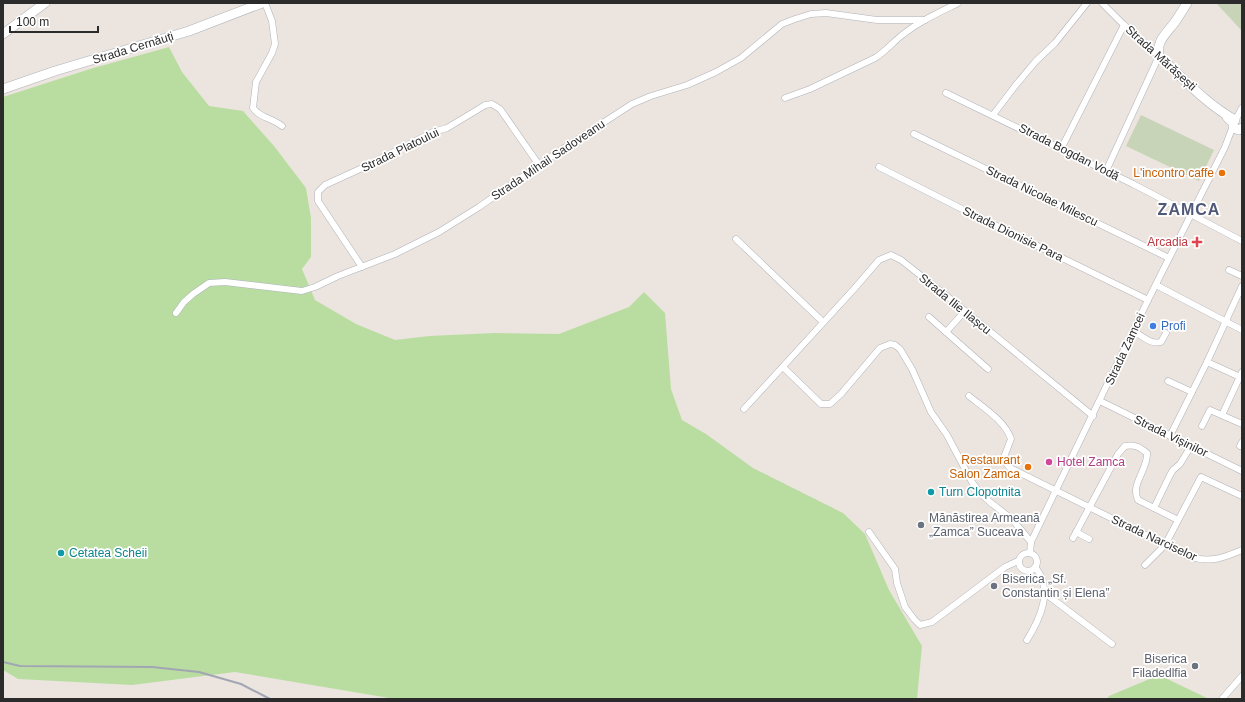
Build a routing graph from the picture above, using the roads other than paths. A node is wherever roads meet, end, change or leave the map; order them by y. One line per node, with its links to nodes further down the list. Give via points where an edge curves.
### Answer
1 (45, 3): 10 (street)
2 (262, 3): 12 (street, Strada Cernăuți, via 189,31)
3 (265, 3): 18 (street, via 272,21 275,44 256,82 252,108 256,113)
4 (958, 3): 8 (street, Strada Mihail Sadoveanu)
5 (1087, 3): 16 (street)
6 (1102, 3): 9 (street, Strada Mărășești)
7 (1187, 3): 11 (street, via 1160,40)
8 (925, 20): 14 (street, Strada Mihail Sadoveanu, via 901,35 875,58); 21 (street, Strada Mihail Sadoveanu, via 877,20 826,13 795,19 782,24 728,65 688,85 632,104)
9 (1124, 25): 11 (street, Strada Mărășești); 20 (street)
10 (3, 34)
11 (1159, 56): 17 (street, Strada Mărășești); 23 (street)
12 (3, 89)
13 (946, 93): 16 (street, Strada Bogdan Vodă)
14 (785, 98)
15 (1242, 108): 17 (street, Strada Zamcei)
16 (993, 115): 20 (street, Strada Bogdan Vodă)
17 (1239, 124): 24 (street, Strada Zamcei)
18 (282, 126)
19 (914, 134): 27 (street, Strada Nicolae Milescu)
20 (1061, 149): 23 (street, Strada Bogdan Vodă)
21 (539, 165): 28 (street, Strada Mihail Sadoveanu, via 439,232); 28 (street, Strada Platoului, via 500,109 492,104 485,105 447,128 433,132 325,185 318,192 318,201)
22 (879, 167): 33 (street, Strada Dionisie Para)
23 (1106, 171): 24 (street, Strada Bogdan Vodă)
24 (1191, 214): 26 (street, Strada Bogdan Vodă); 27 (street, Strada Zamcei)
25 (736, 239): 38 (street)
26 (1242, 241)
27 (1169, 258): 31 (street, Strada Zamcei)
28 (362, 267): 35 (street, Strada Mihail Sadoveanu, via 302,291 243,283 209,283 184,302)
29 (1229, 270): 30 (street)
30 (1242, 276)
31 (1156, 285): 33 (street, Strada Zamcei); 37 (street)
32 (1242, 286): 37 (street)
33 (1148, 300): 40 (street, Strada Zamcei)
34 (965, 311): 38 (street, Strada Ilie Ilașcu, via 901,260 891,255 879,260); 41 (street); 53 (street, Strada Ilie Ilașcu)
35 (176, 313)
36 (929, 317): 41 (street)
37 (1225, 321): 39 (street); 43 (street)
38 (824, 322): 44 (street, Strada Ilie Ilașcu)
39 (1242, 330)
40 (1134, 331): 42 (street, via 1157,343 1161,342); 50 (street, Strada Zamcei)
41 (946, 332): 45 (street)
42 (1166, 333)
43 (1207, 362): 46 (street); 48 (street)
44 (783, 367): 51 (street, Strada Ilie Ilașcu); 66 (street, via 821,404 830,404 880,348 895,345 912,369 931,412 947,435 972,482 980,493 1012,519)
45 (988, 369)
46 (1241, 375): 52 (street)
47 (1168, 381): 48 (street)
48 (1192, 392): 56 (street)
49 (969, 396): 59 (street, Strada Narciselor, via 1007,430 1011,439 1004,461 1008,466)
50 (1100, 401): 53 (street, Strada Zamcei); 56 (street, Strada Vișinilor)
51 (744, 409)
52 (1222, 415): 54 (street); 55 (street, via 1210,410)
53 (1093, 416): 59 (street, Strada Zamcei)
54 (1242, 424)
55 (1202, 426)
56 (1170, 436): 57 (street, Strada Vișinilor)
57 (1191, 446): 58 (street, Strada Vișinilor); 62 (street, via 1170,475)
58 (1242, 471)
59 (1056, 490): 61 (street, Strada Narciselor); 66 (street, Strada Zamcei)
60 (1242, 496): 63 (street, via 1201,477)
61 (1089, 508): 62 (street, via 1122,449 1131,445 1147,453 1148,460 1135,494 1138,500); 65 (street, via 1074,535); 67 (street, Strada Narciselor)
62 (1154, 508): 63 (street)
63 (1178, 520): 67 (street)
64 (870, 532): 70 (street, via 895,569 905,607 920,625 932,622 1005,567)
65 (1089, 539)
66 (1031, 542): 69 (street, Strada Zamcei)
67 (1165, 545): 68 (street, Strada Narciselor, via 1199,560 1221,559); 71 (street)
68 (1242, 550)
69 (1030, 553): 70 (street, via 1021,555); 72 (street, via 1037,559)
70 (1018, 561): 72 (street, via 1023,570)
71 (1145, 565)
72 (1035, 568): 73 (street, via 1041,576)
73 (1046, 594): 74 (street, via 1043,608); 75 (street)
74 (1027, 640)
75 (1112, 644)
76 (1242, 676): 77 (street)
77 (1222, 699)

